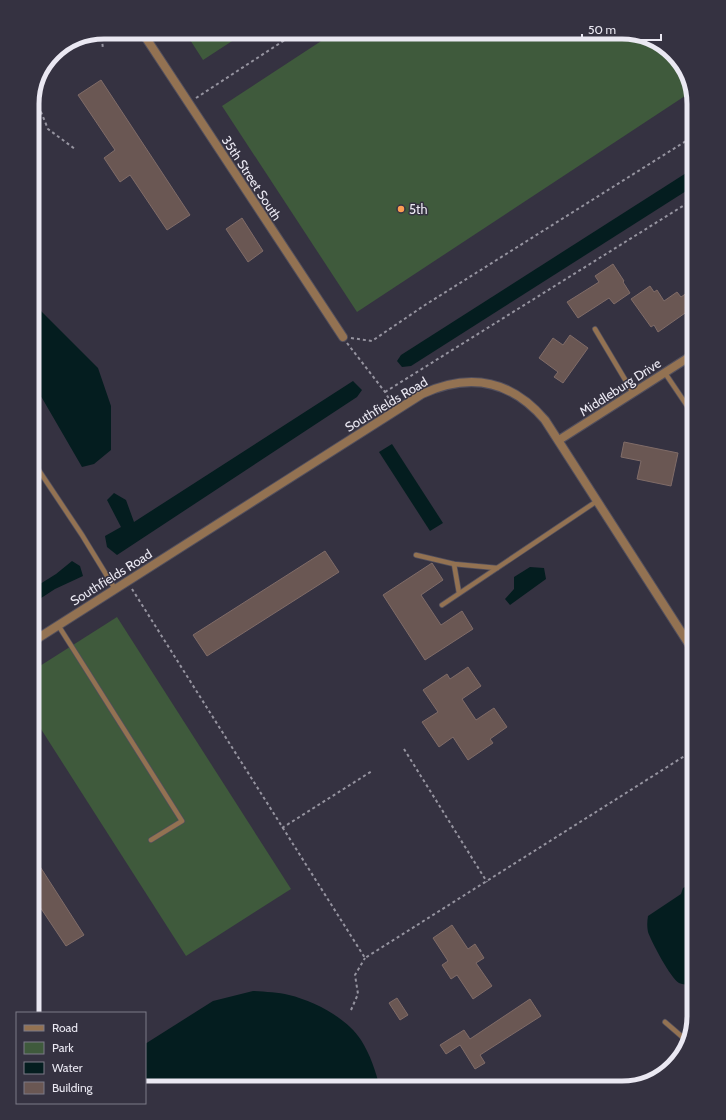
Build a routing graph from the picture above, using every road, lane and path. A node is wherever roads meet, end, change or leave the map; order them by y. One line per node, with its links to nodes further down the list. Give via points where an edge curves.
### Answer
1 (102, 39): 4 (path)
2 (147, 39): 5 (street, 35th Street South)
3 (287, 39): 5 (path)
4 (103, 49)
5 (189, 103): 11 (street, 35th Street South)
6 (39, 107): 8 (path, via 48,129)
7 (687, 140): 11 (path, via 372,341)
8 (75, 149)
9 (687, 203): 14 (path)
10 (595, 329): 15 (lane)
11 (343, 338): 14 (path)
12 (687, 359): 13 (street, Middleburg Drive)
13 (665, 373): 15 (street, Middleburg Drive); 16 (lane)
14 (385, 392): 17 (path)
15 (633, 393): 18 (street, Middleburg Drive)
16 (687, 404)
17 (396, 410): 18 (street, Southfields Road, via 422,394 450,383 481,382 496,385 523,398 546,420); 24 (street, Southfields Road)
18 (559, 440): 20 (street, Southfields Road)
19 (39, 470): 25 (lane)
20 (598, 501): 23 (lane); 30 (street, Southfields Road)
21 (416, 555): 22 (lane)
22 (454, 564): 23 (lane); 26 (lane)
23 (497, 568): 26 (lane)
24 (127, 582): 25 (street, Southfields Road); 34 (path)
25 (115, 589): 28 (street, Southfields Road)
26 (459, 593): 27 (lane)
27 (442, 605)
28 (58, 625): 29 (street, Southfields Road); 35 (lane, via 182,821)
29 (39, 637)
30 (687, 641)
31 (404, 749): 36 (path)
32 (687, 754): 36 (path)
33 (372, 771): 34 (path)
34 (282, 828): 37 (path)
35 (151, 840)
36 (487, 882): 37 (path)
37 (365, 958): 38 (path, via 355,975 358,994)
38 (351, 1010)
39 (665, 1022): 40 (lane)
40 (683, 1038)

